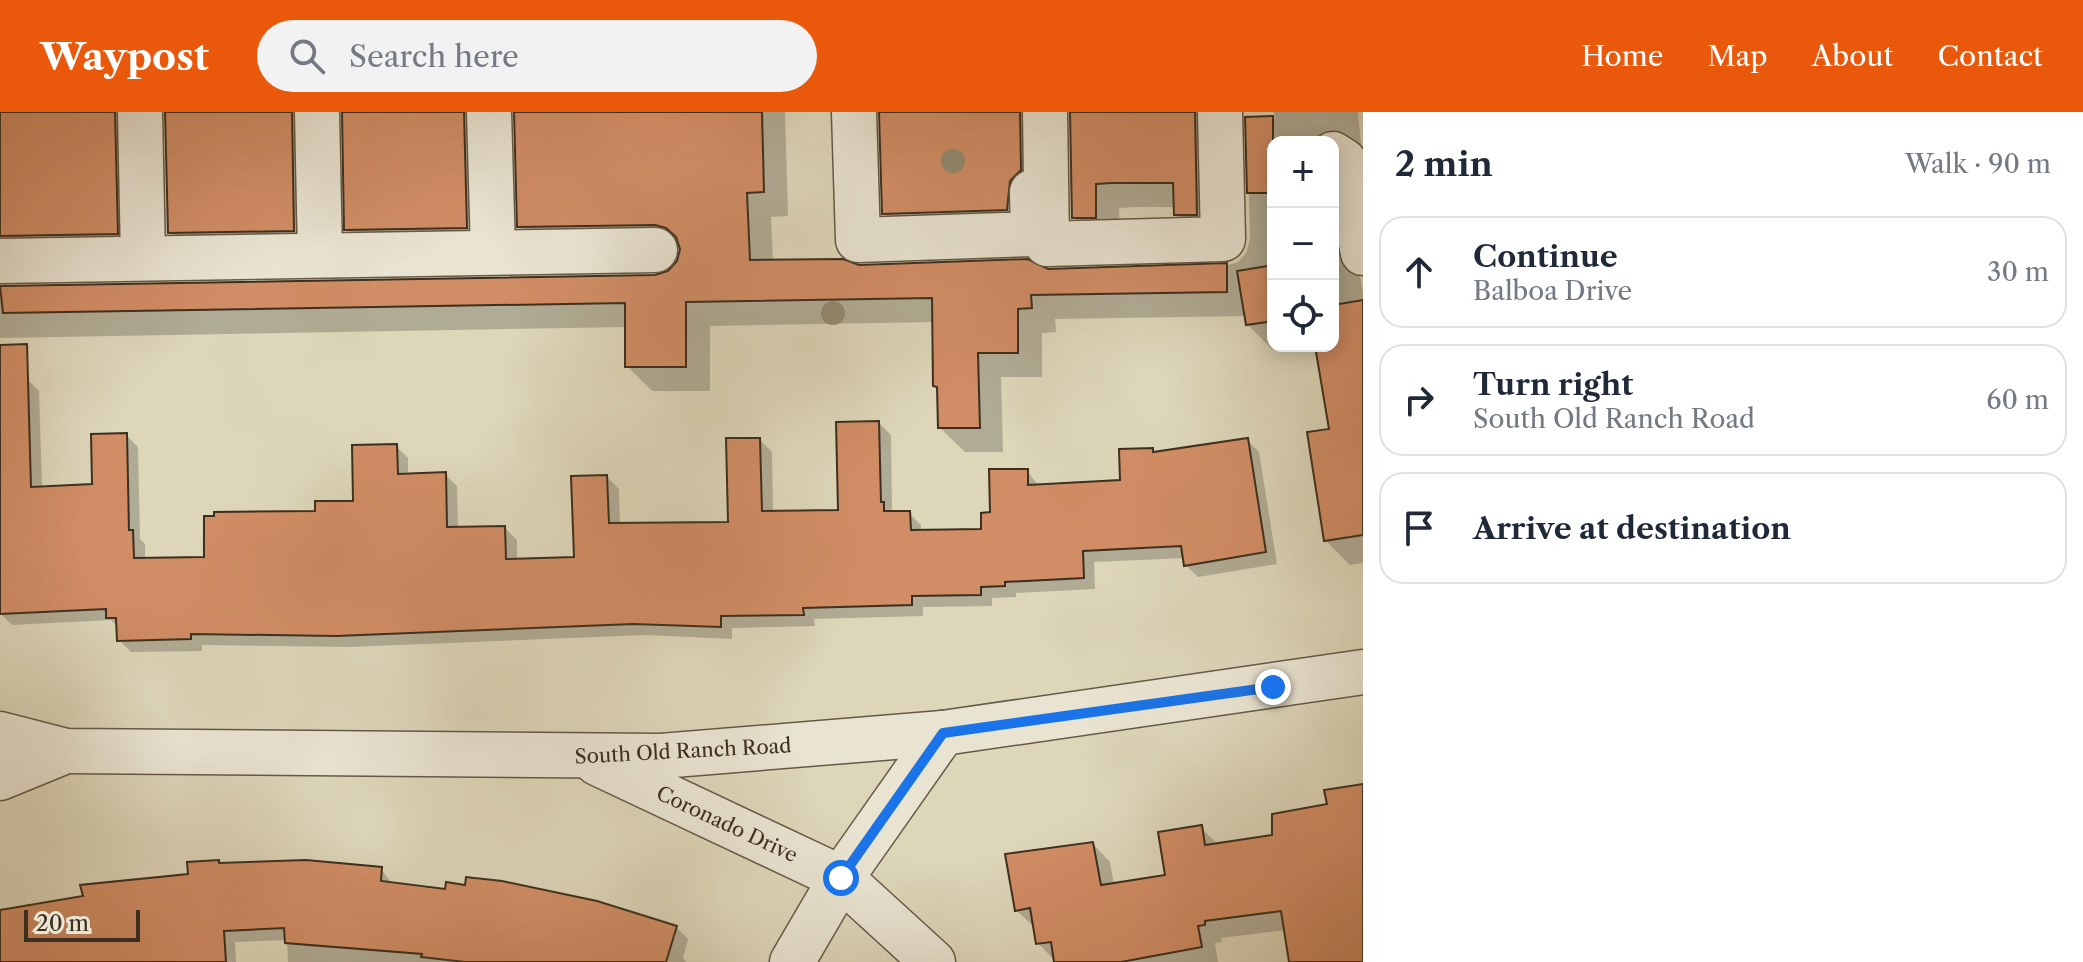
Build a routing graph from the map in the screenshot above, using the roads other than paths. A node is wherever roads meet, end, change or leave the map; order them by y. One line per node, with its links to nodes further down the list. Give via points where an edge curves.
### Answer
1 (140, 112): 13 (street)
2 (317, 112): 12 (street)
3 (489, 112): 10 (street)
4 (854, 112): 5 (street, via 858,240 1033,234)
5 (1031, 112)
6 (1045, 112): 7 (street, via 1047,244 1223,239)
7 (1220, 112)
8 (1339, 158): 11 (street, via 1344,161)
9 (655, 250): 10 (street)
10 (493, 251): 12 (street)
11 (1363, 253)
12 (320, 255): 13 (street)
13 (143, 258): 14 (street)
14 (0, 261)
15 (1363, 672): 16 (street, South Old Ranch Road)
16 (943, 733): 19 (street, South Old Ranch Road); 21 (street)
17 (0, 734): 18 (street, South Old Ranch Road)
18 (66, 751): 19 (street, South Old Ranch Road); 20 (street)
19 (587, 758): 21 (street, Coronado Drive)
20 (0, 778)
21 (841, 878): 22 (street); 23 (street, Coronado Drive)
22 (792, 962)
23 (933, 962)

